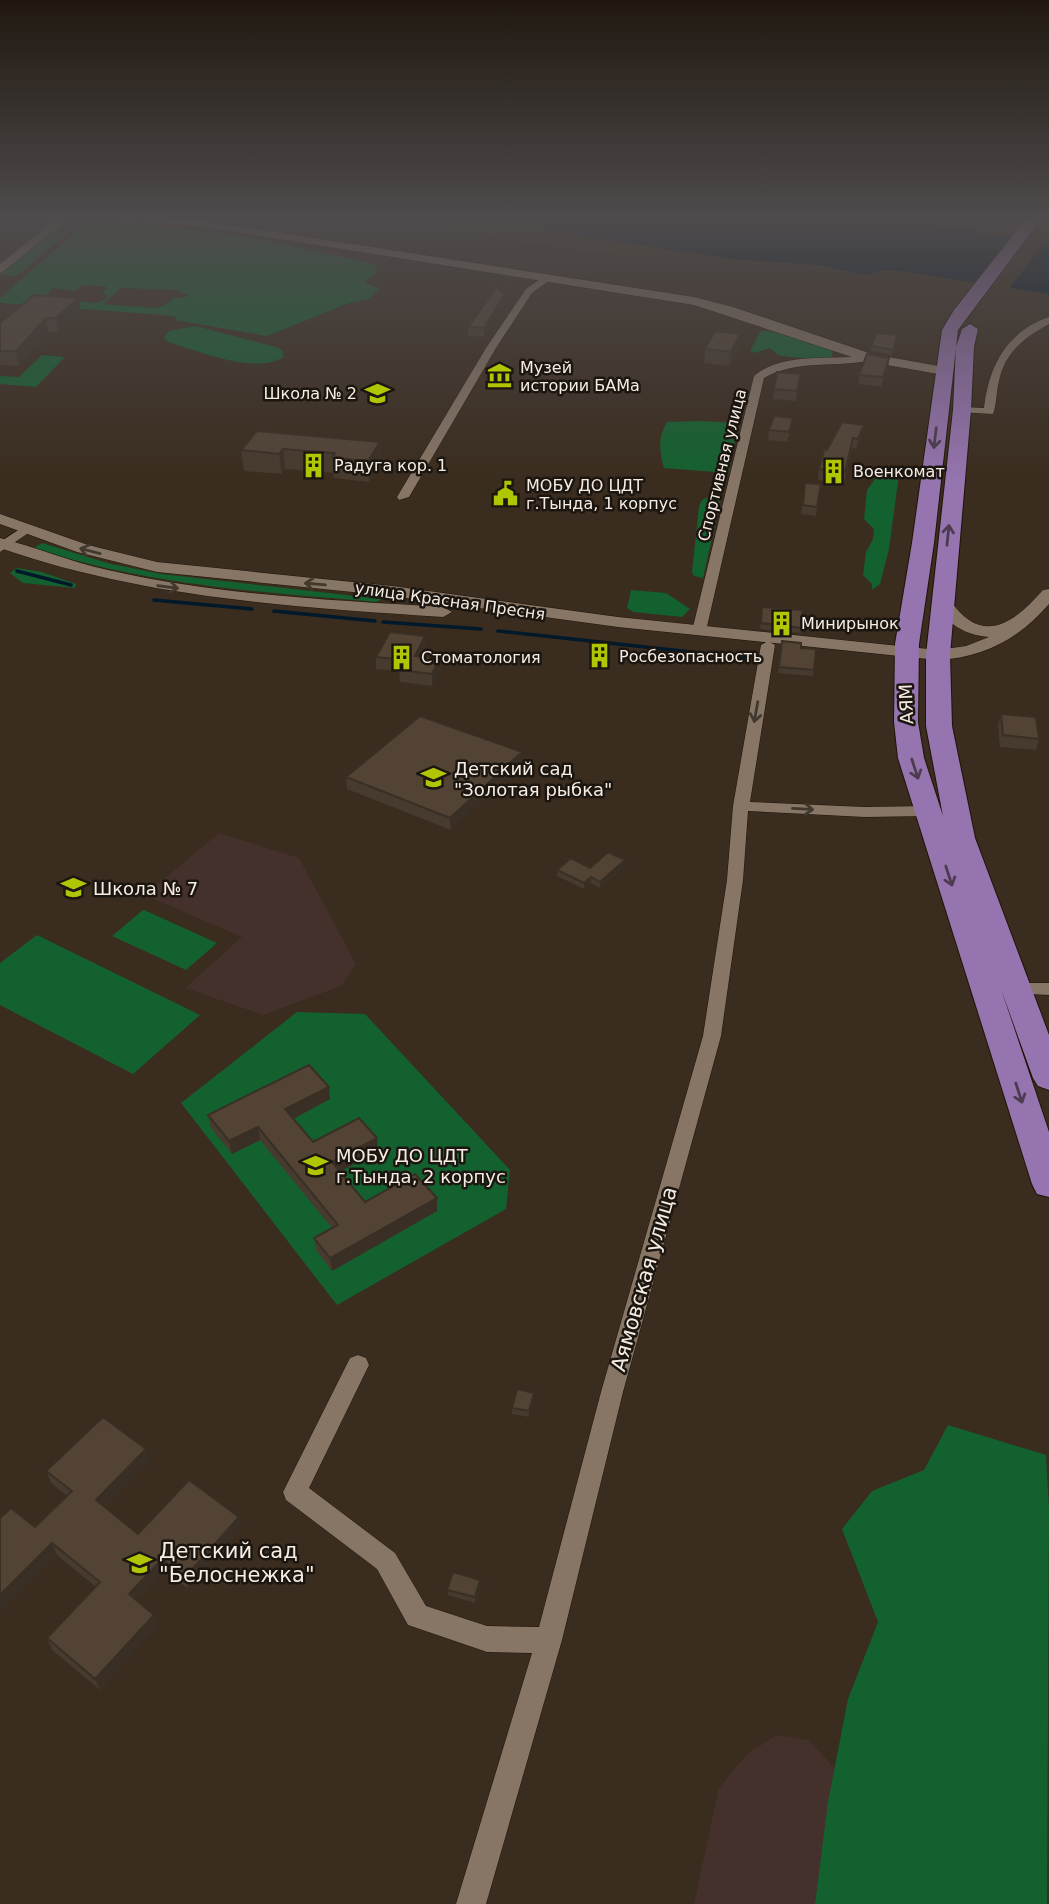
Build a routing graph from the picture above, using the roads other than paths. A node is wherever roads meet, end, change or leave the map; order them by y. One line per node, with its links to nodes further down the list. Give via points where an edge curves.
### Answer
1 (978, 303): 8 (highway, АЯМ, via 968,334)
2 (520, 304): 9 (street)
3 (705, 304): 6 (street)
4 (977, 304): 7 (highway, АЯМ, via 950,330)
5 (1049, 320): 8 (street, via 1016,340 1000,360 993,376 989,412)
6 (869, 358): 7 (street); 16 (street, Спортивная улица, via 785,365 760,376)
7 (943, 371): 18 (highway, АЯМ, one-way to 18)
8 (962, 410): 14 (highway, АЯМ, one-way to 8)
9 (404, 497)
10 (1, 520): 11 (street, улица Красная Пресня)
11 (26, 529): 12 (street); 16 (street, улица Красная Пресня, one-way to 11, via 157,566 83,549)
12 (1, 545): 17 (street, улица Красная Пресня, one-way to 17, via 77,568 175,588)
13 (1049, 594): 15 (street)
14 (943, 603): 15 (street, via 957,621 974,630 995,632); 19 (highway, АЯМ)
15 (1020, 623): 19 (street, via 965,660)
16 (699, 631): 18 (street, улица Красная Пресня)
17 (768, 645): 18 (street, улица Красная Пресня); 20 (street, Аямовская улица, one-way to 20)
18 (906, 656): 19 (street); 21 (highway, АЯМ, one-way to 21, via 911,758)
19 (938, 659): 22 (highway, АЯМ, via 939,726 961,838)
20 (741, 806): 21 (street, one-way to 21); 27 (street, Аямовская улица, via 712,1036)
21 (928, 811): 25 (highway, АЯМ, one-way to 25)
22 (1017, 989): 23 (street); 24 (highway, АЯМ)
23 (1049, 989)
24 (1049, 1078)
25 (1049, 1184)
26 (358, 1365): 27 (street, via 295,1492 386,1561 417,1616 487,1639)
27 (548, 1640): 28 (street, Аямовская улица)
28 (471, 1904)

